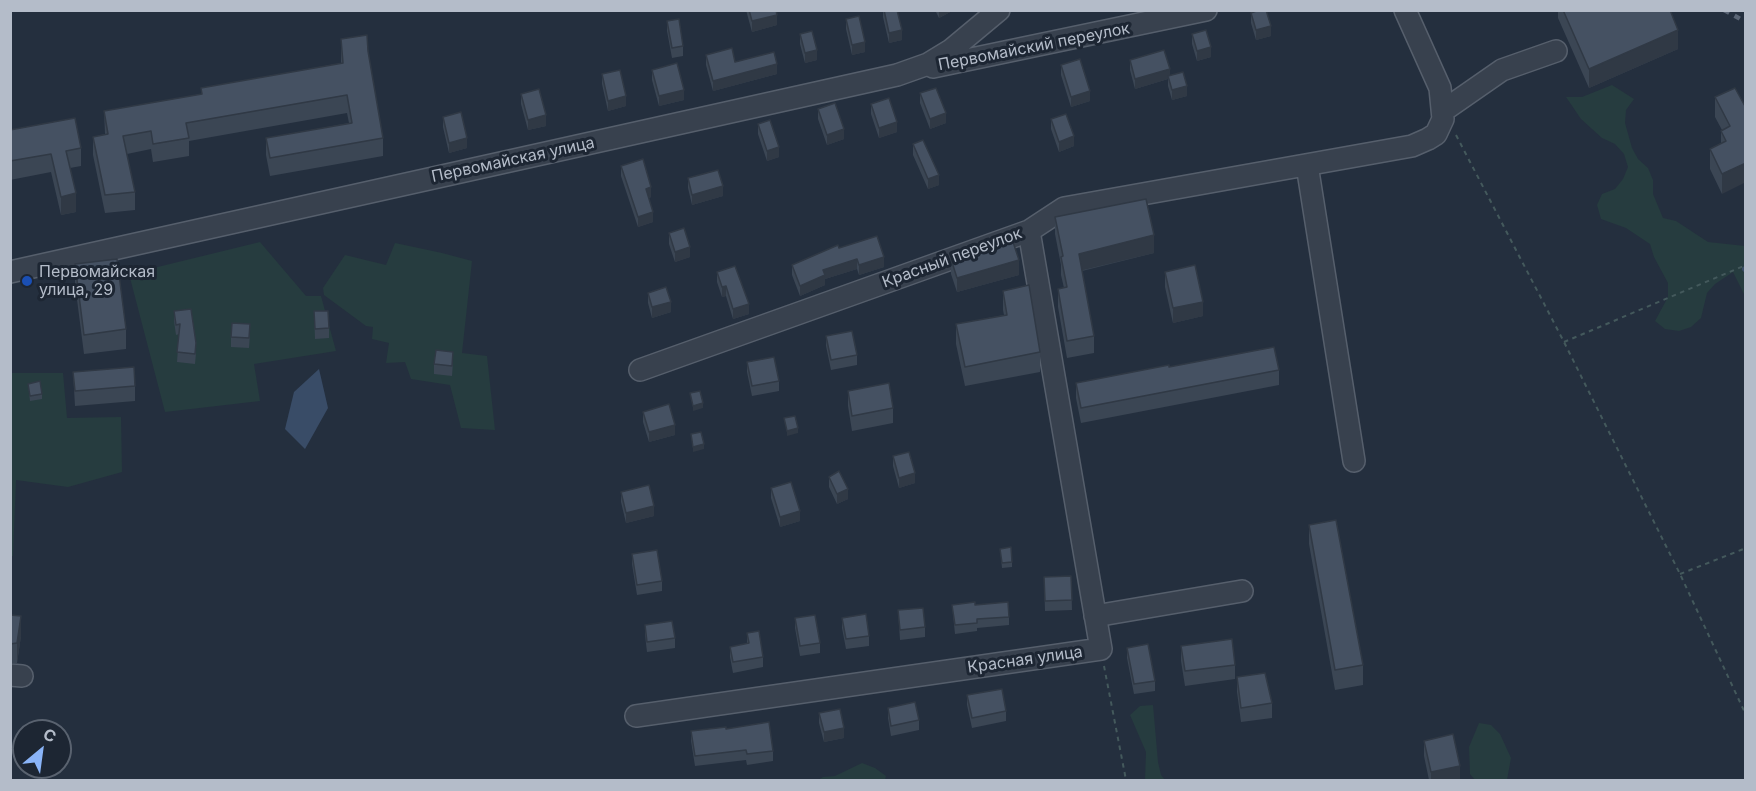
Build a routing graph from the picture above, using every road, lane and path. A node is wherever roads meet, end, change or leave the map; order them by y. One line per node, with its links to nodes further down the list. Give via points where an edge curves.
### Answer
1 (999, 10): 5 (street, Первомайская улица, via 951,50)
2 (1206, 10): 5 (street, Первомайский переулок)
3 (1405, 10): 6 (street, via 1440,88)
4 (1556, 51): 6 (street, Красный переулок, via 1502,70)
5 (897, 75): 10 (street, Первомайская улица)
6 (1442, 119): 7 (street, Красный переулок, via 1436,134 1412,146); 11 (path, via 1456,135)
7 (1307, 165): 8 (street, Красный переулок, via 1064,208); 13 (street)
8 (1029, 231): 12 (street, Красный переулок); 17 (street, Красная улица)
9 (1746, 265): 11 (path)
10 (10, 272)
11 (1564, 342): 15 (path)
12 (640, 370)
13 (1354, 461)
14 (1746, 548): 15 (path)
15 (1680, 574): 19 (path)
16 (1242, 591): 17 (street)
17 (1095, 616): 18 (street, Красная улица)
18 (1101, 649): 20 (street, Красная улица); 21 (path)
19 (1746, 715)
20 (636, 716)
21 (1126, 780)

